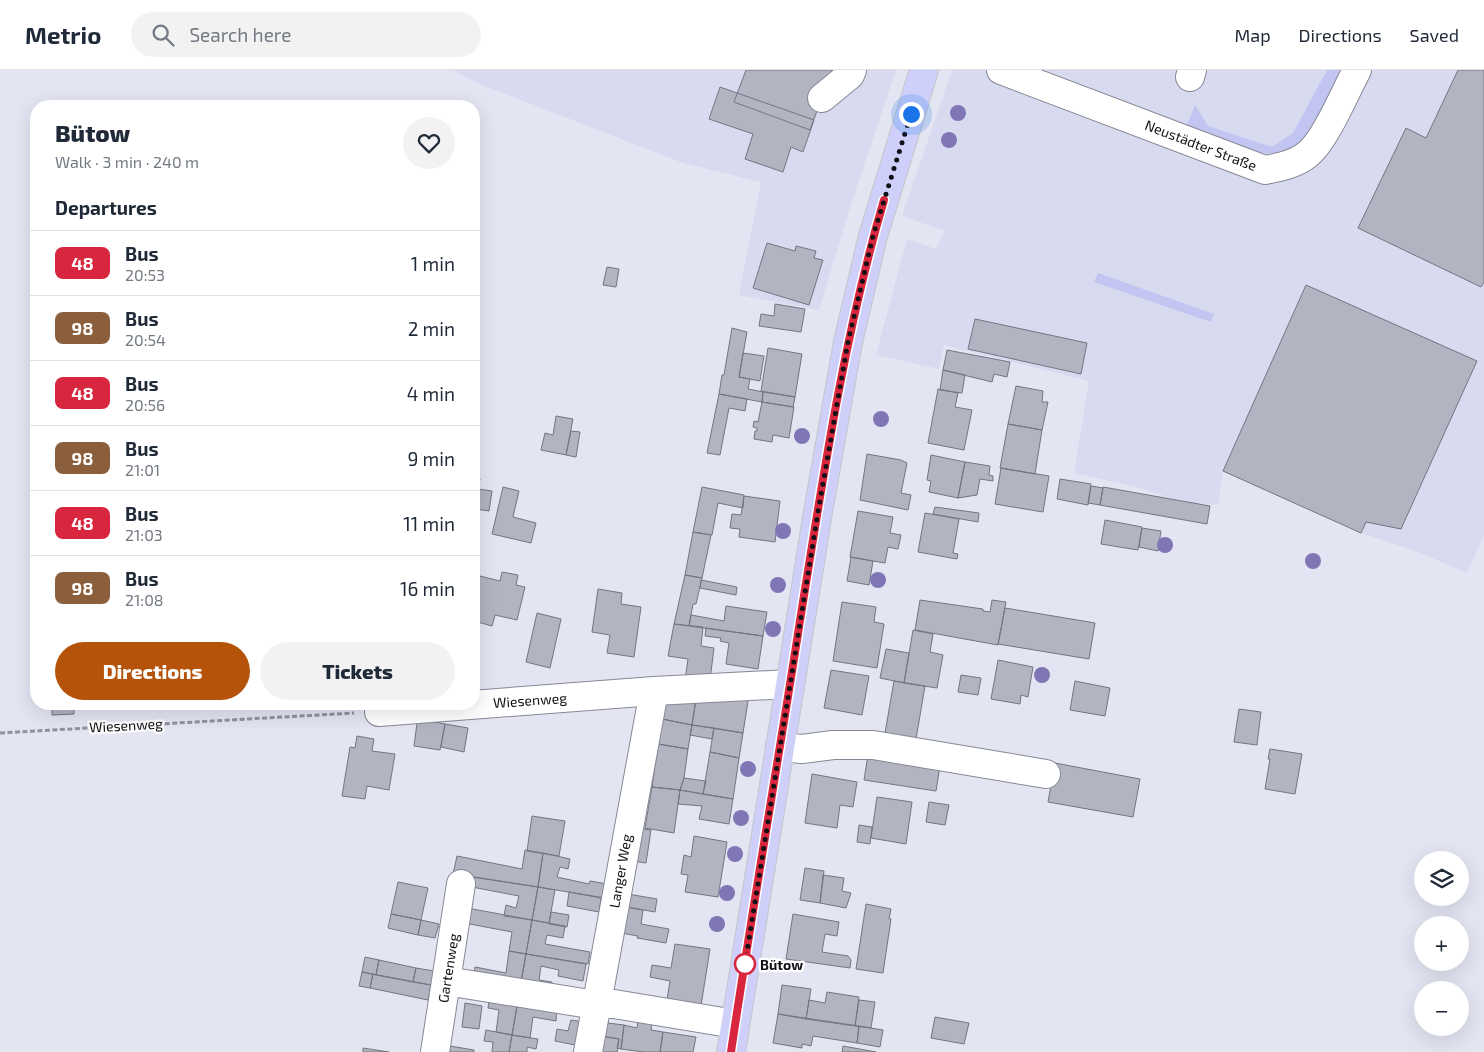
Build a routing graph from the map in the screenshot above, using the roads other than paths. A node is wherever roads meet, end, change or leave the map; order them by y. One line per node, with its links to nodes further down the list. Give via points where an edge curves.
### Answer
1 (852, 70): 5 (street)
2 (924, 70): 6 (main road, via 873,236 848,342)
3 (1001, 70): 4 (street, Neustädter Straße, via 1265,170 1288,166 1307,155 1319,142)
4 (1357, 70)
5 (822, 98)
6 (790, 684): 7 (street, Wiesenweg); 11 (main road)
7 (654, 691): 8 (street, Wiesenweg); 15 (street, Langer Weg)
8 (480, 704)
9 (405, 710): 10 (street, Wiesenweg)
10 (379, 712)
11 (780, 748): 12 (street, via 873,745); 16 (main road)
12 (1046, 774)
13 (461, 884): 14 (street, Gartenweg)
14 (446, 981): 15 (street); 17 (street, Gartenweg)
15 (596, 1003): 16 (street); 18 (street, Langer Weg)
16 (735, 1024): 19 (main road)
17 (435, 1052)
18 (588, 1052)
19 (731, 1052)

